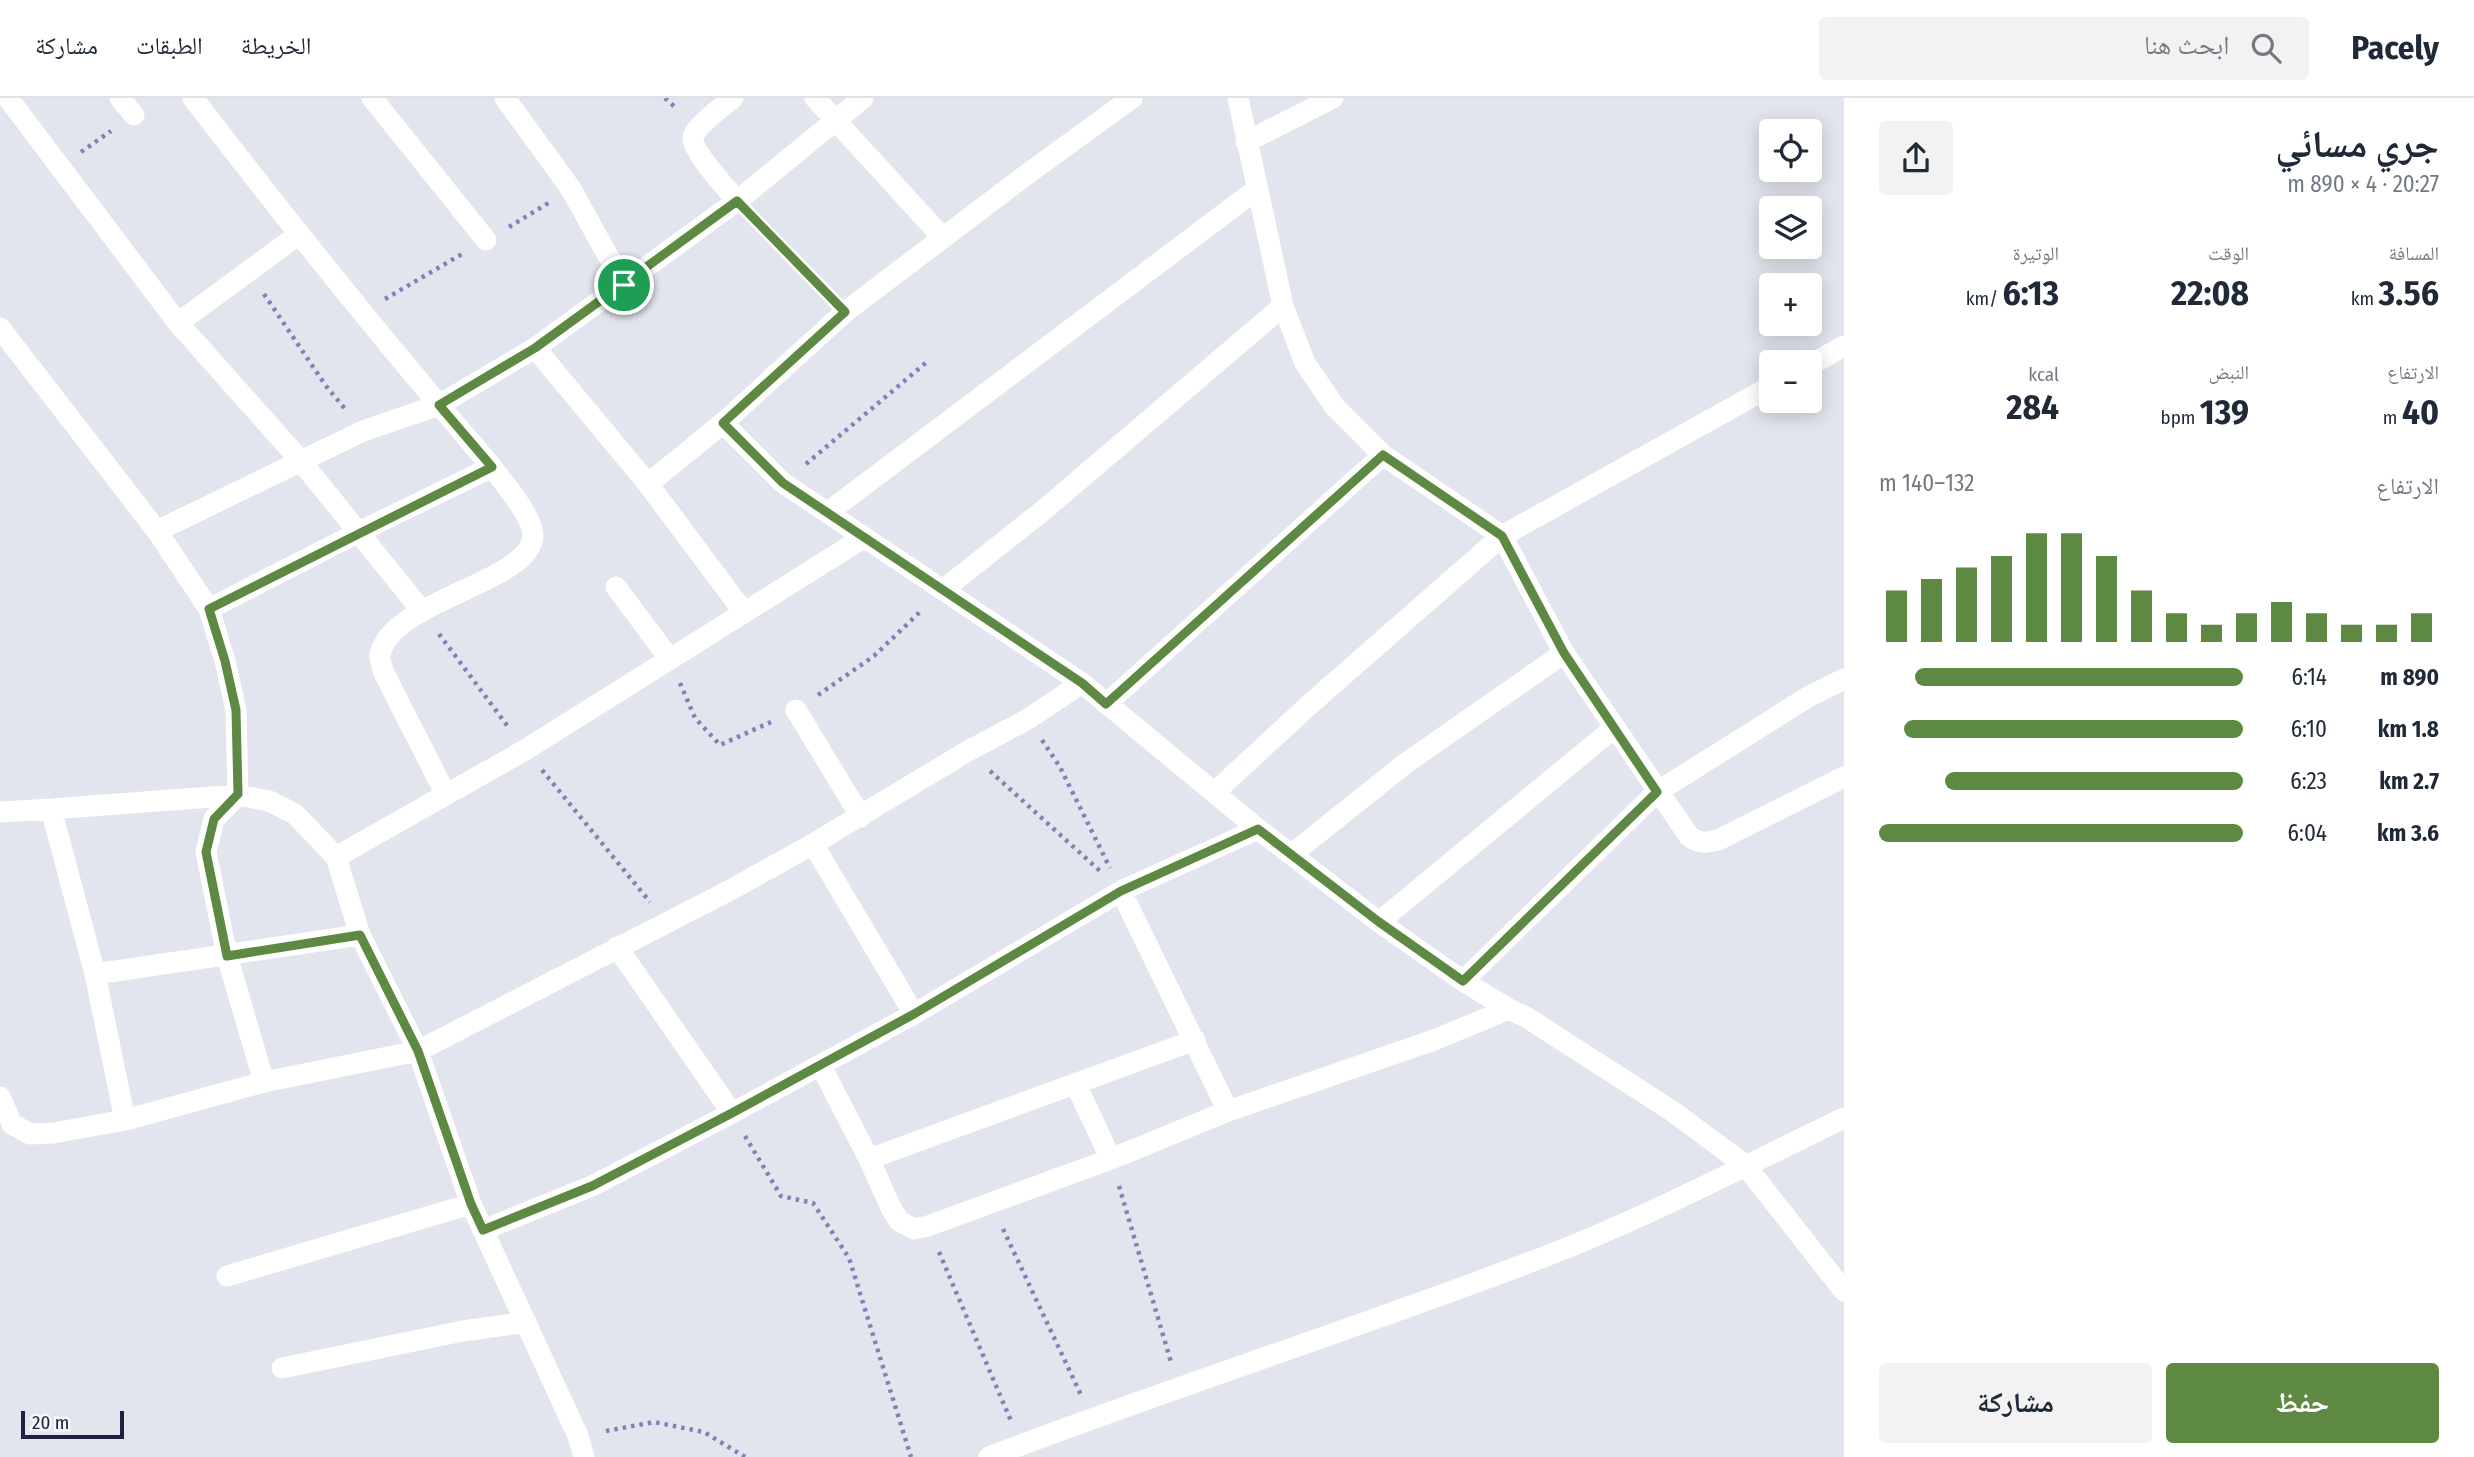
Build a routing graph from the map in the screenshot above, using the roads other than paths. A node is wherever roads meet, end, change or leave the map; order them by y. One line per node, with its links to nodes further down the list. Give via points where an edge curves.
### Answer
1 (8, 98): 22 (street)
2 (120, 98): 12 (street)
3 (192, 98): 17 (street)
4 (372, 98): 19 (street)
5 (505, 98): 20 (street, via 571,189)
6 (733, 98): 16 (street, via 698,128 693,138)
7 (814, 98): 13 (street)
8 (863, 98): 13 (street)
9 (1132, 98): 18 (street)
10 (1238, 98): 14 (street)
11 (1332, 98): 14 (street)
12 (134, 115)
13 (834, 120): 16 (street); 18 (street)
14 (1246, 142): 15 (street)
15 (1257, 189): 21 (street); 34 (street)
16 (737, 201): 20 (street)
17 (298, 235): 22 (street); 28 (street)
18 (943, 238): 29 (street, via 845,312)
19 (486, 240)
20 (624, 285): 25 (street)
21 (1283, 306): 30 (street, via 1305,363 1335,407); 40 (street)
22 (178, 323): 31 (street)
23 (0, 328): 35 (street)
24 (1844, 346): 26 (street)
25 (535, 348): 28 (street); 33 (street)
26 (1822, 358)
27 (1759, 393): 37 (street)
28 (439, 405): 31 (street, via 363,431); 32 (street)
29 (723, 423): 33 (street); 34 (street, via 783,483)
30 (1383, 455): 37 (street); 48 (street)
31 (300, 460): 35 (street); 36 (street)
32 (492, 467): 36 (street); 42 (street, via 530,521 533,536 529,550 511,566)
33 (648, 484): 43 (street)
34 (827, 513): 38 (street)
35 (156, 531): 41 (street)
36 (359, 532): 41 (street); 42 (street)
37 (1502, 536): 44 (street); 52 (street)
38 (863, 538): 40 (street); 43 (street)
39 (616, 587): 45 (street)
40 (943, 590): 47 (street)
41 (209, 609): 55 (street, via 236,710)
42 (422, 611): 54 (street, via 385,642 379,658)
43 (743, 611): 45 (street)
44 (1564, 653): 50 (street); 61 (street, via 1406,763)
45 (669, 658): 54 (street, via 525,750)
46 (1844, 679): 53 (street)
47 (1082, 683): 48 (street); 58 (street)
48 (1106, 704): 52 (street)
49 (796, 710): 58 (street)
50 (1614, 728): 53 (street); 64 (street)
51 (1844, 777): 53 (street, via 1706,843 1689,836)
52 (1215, 792): 59 (street)
53 (1657, 792): 69 (street)
54 (445, 793): 62 (street)
55 (238, 794): 56 (street); 62 (street, via 269,801 295,814); 67 (street, via 214,819 206,852)
56 (51, 808): 57 (street); 68 (street)
57 (0, 812)
58 (861, 817): 60 (street)
59 (1258, 829): 61 (street); 63 (street)
60 (813, 844): 66 (street); 71 (street)
61 (1292, 854): 64 (street)
62 (336, 857): 65 (street)
63 (1121, 891): 71 (street); 72 (street)
64 (1379, 922): 69 (street)
65 (360, 935): 67 (street); 73 (street)
66 (617, 947): 73 (street); 79 (street)
67 (227, 956): 68 (street); 75 (street)
68 (95, 974): 81 (street)
69 (1463, 981): 70 (street)
70 (1509, 1009): 78 (street, via 1434,1040); 84 (street, via 1672,1111)
71 (914, 1014): 74 (street)
72 (1195, 1040): 76 (street); 78 (street)
73 (418, 1051): 75 (street); 85 (street)
74 (821, 1066): 79 (street); 83 (street)
75 (264, 1082): 81 (street)
76 (1076, 1085): 82 (street); 83 (street)
77 (0, 1097): 81 (street, via 12,1124 30,1134)
78 (1228, 1111): 82 (street)
79 (732, 1113): 86 (street, via 592,1186)
80 (1844, 1118): 84 (street)
81 (125, 1120)
82 (1111, 1158): 83 (street, via 914,1228 899,1221)
83 (869, 1159)
84 (1745, 1165): 88 (street); 92 (street, via 1539,1259)
85 (471, 1204): 86 (street); 87 (street)
86 (483, 1230): 89 (street)
87 (228, 1276)
88 (1844, 1291)
89 (526, 1322): 90 (street); 91 (street)
90 (282, 1368)
91 (584, 1457)
92 (989, 1457)

